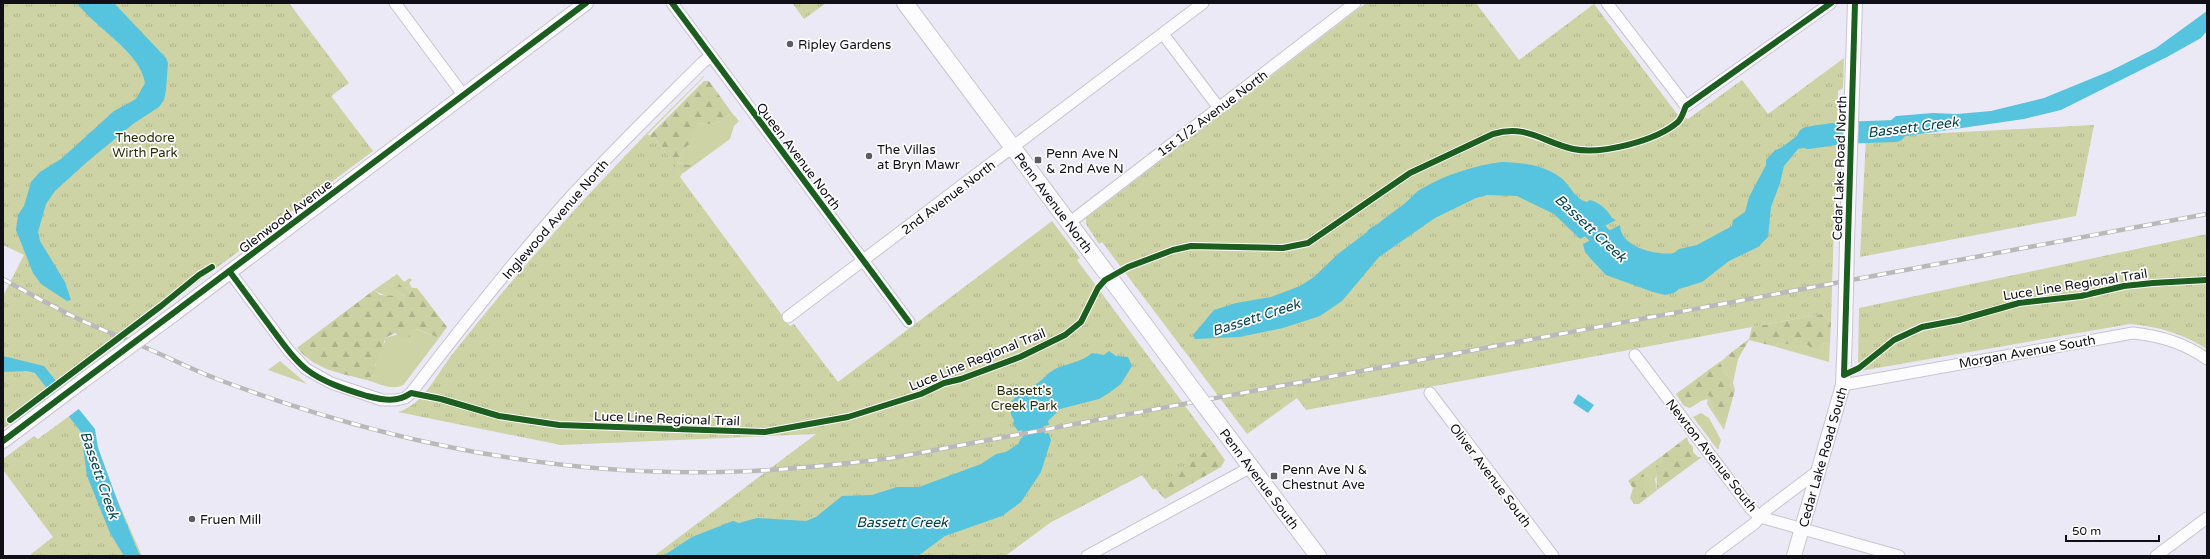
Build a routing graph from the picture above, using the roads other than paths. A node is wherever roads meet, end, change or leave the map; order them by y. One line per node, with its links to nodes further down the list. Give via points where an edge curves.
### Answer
1 (395, 3): 13 (street)
2 (593, 3): 10 (street, Glenwood Avenue)
3 (672, 3): 12 (street, Queen Avenue North)
4 (905, 3): 15 (main road, Penn Avenue North)
5 (1203, 3): 11 (street, 2nd Avenue North)
6 (1355, 3): 14 (street, 1st 1/2 Avenue North)
7 (1607, 3): 8 (street, via 1686,106)
8 (1831, 3)
9 (1856, 3): 21 (street, Cedar Lake Road North, bridge)
10 (583, 6): 13 (street, Glenwood Avenue)
11 (1163, 34): 14 (street); 15 (street, 2nd Avenue North)
12 (712, 56): 17 (street, Queen Avenue North); 18 (street, Inglewood Avenue North, via 642,123 565,204 458,332 411,393 400,399 382,400 331,383 306,369 289,351)
13 (464, 96): 18 (street, Glenwood Avenue)
14 (1219, 108): 16 (street, 1st 1/2 Avenue North)
15 (1013, 148): 16 (main road, Penn Avenue North); 17 (street, 2nd Avenue North)
16 (1069, 223): 26 (main road, Penn Avenue North, bridge)
17 (864, 261): 19 (street, 2nd Avenue North); 20 (street, Queen Avenue North)
18 (230, 272): 27 (street, Glenwood Avenue, bridge)
19 (788, 317)
20 (909, 322)
21 (1845, 333): 24 (street, Cedar Lake Road South)
22 (1635, 355): 30 (street, Newton Avenue South, via 1751,509)
23 (2207, 359): 24 (street, Morgan Avenue South, via 2179,343 2156,335 2133,332)
24 (1843, 385): 29 (street, Cedar Lake Road South)
25 (1430, 393): 35 (street, Oliver Avenue South)
26 (1202, 402): 28 (main road, Penn Avenue South)
27 (3, 441)
28 (1250, 466): 33 (street); 34 (main road, Penn Avenue South)
29 (1818, 471): 30 (street); 32 (street, Cedar Lake Road South)
30 (1760, 517): 32 (street, Newton Avenue South); 36 (street)
31 (2207, 518): 39 (street)
32 (1802, 529): 37 (street, Cedar Lake Road South); 38 (street, Newton Avenue South)
33 (1087, 556)
34 (1318, 556)
35 (1553, 556)
36 (1711, 556)
37 (1794, 556)
38 (1899, 556)
39 (2156, 556)

